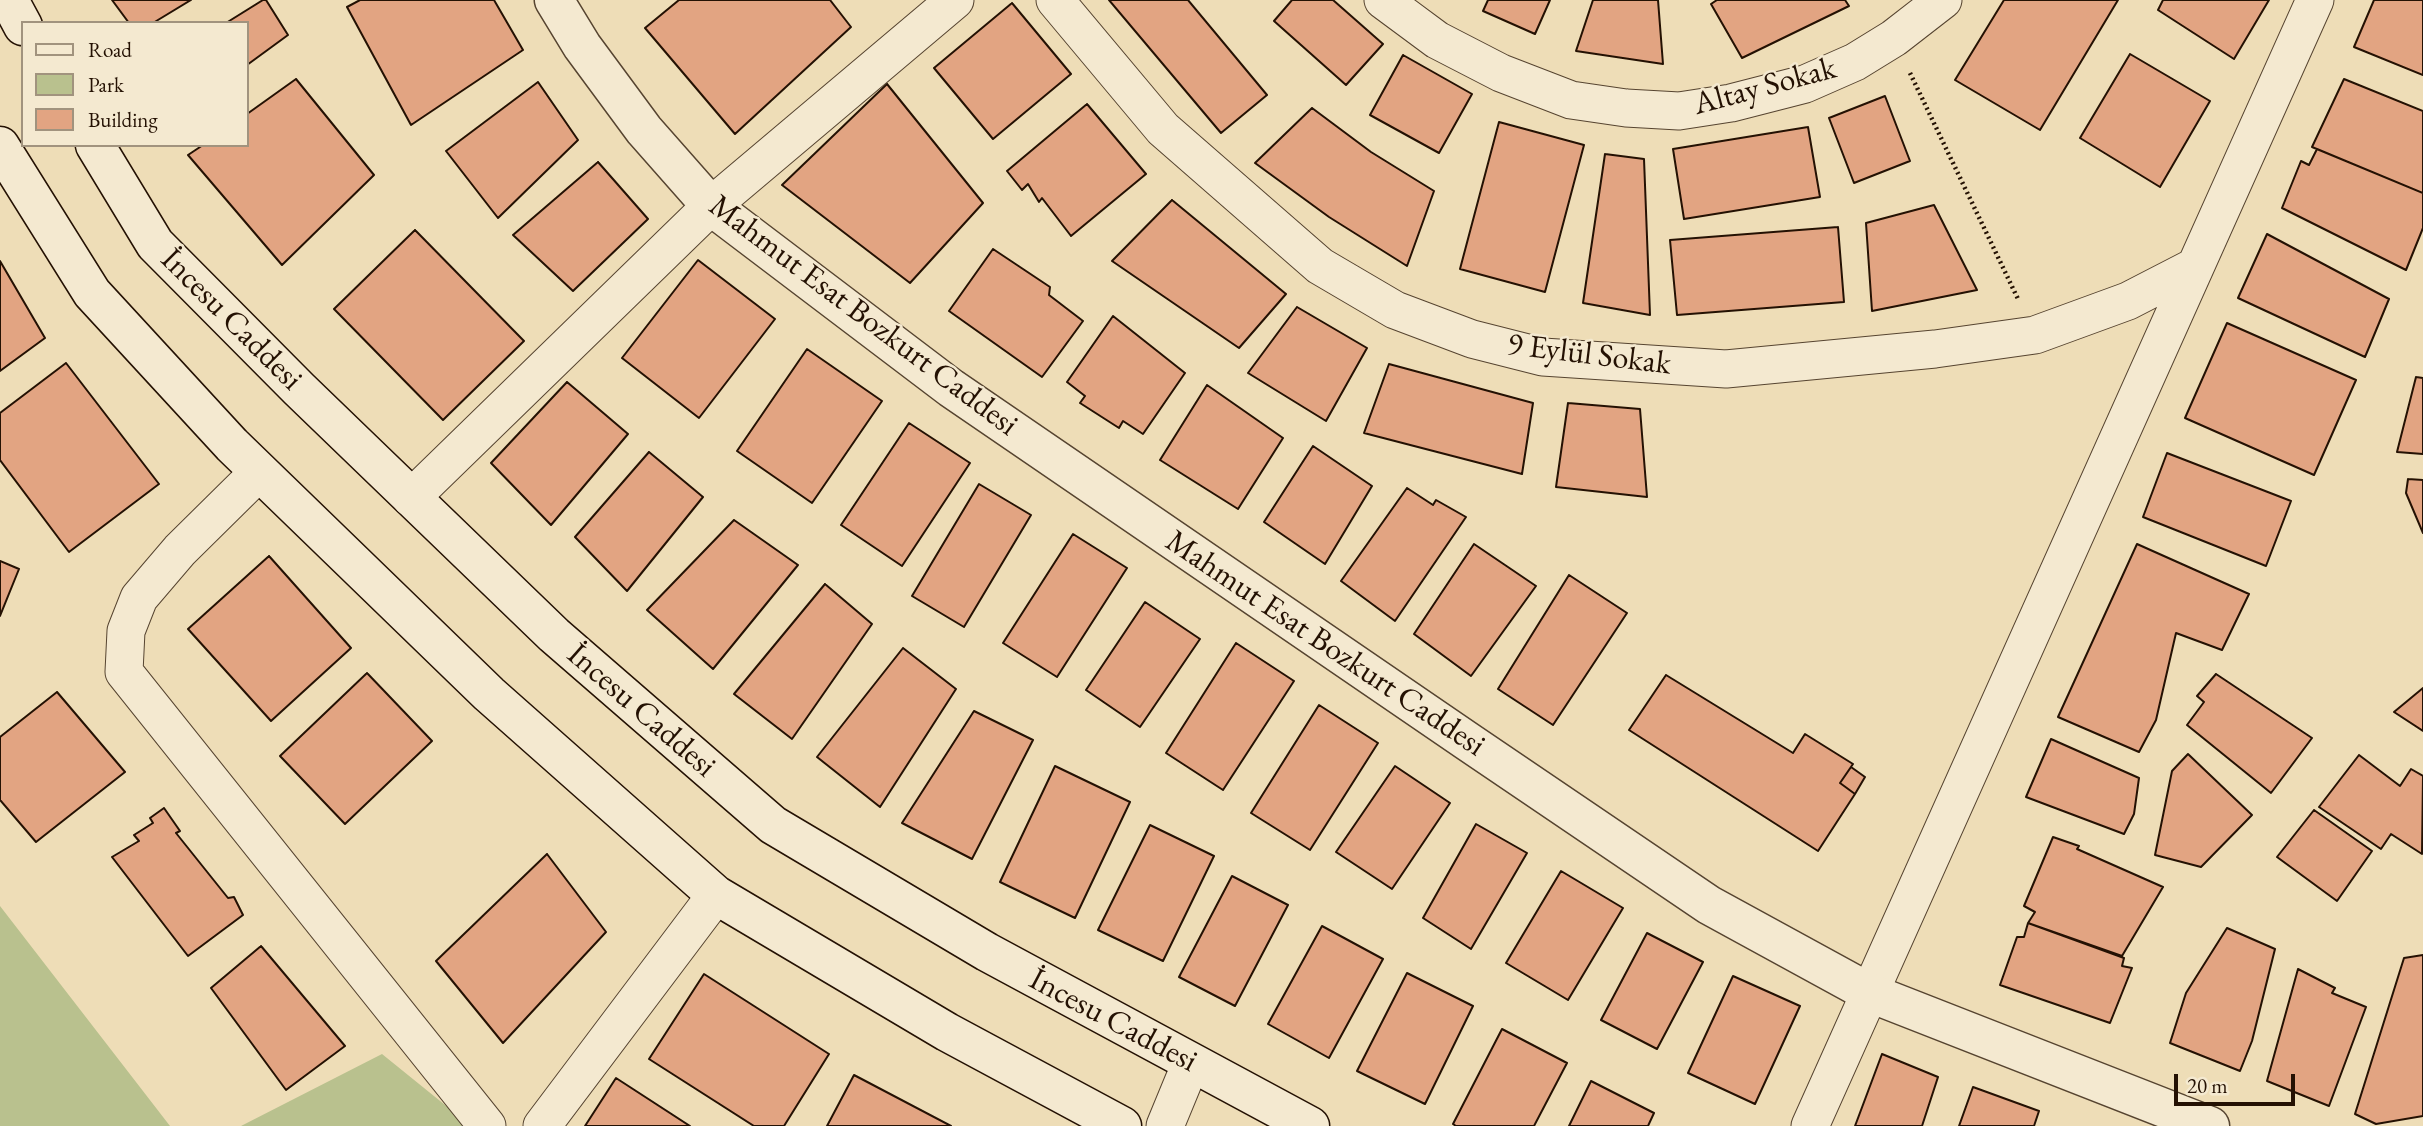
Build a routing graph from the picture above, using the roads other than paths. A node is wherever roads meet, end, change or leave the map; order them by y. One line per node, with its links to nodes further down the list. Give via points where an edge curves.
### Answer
1 (9, 0): 8 (main road)
2 (554, 0): 11 (main road, Mahmut Esat Bozkurt Caddesi, via 644,130)
3 (955, 0): 11 (street)
4 (1055, 0): 12 (street, 9 Eylül Sokak, via 1163,129 1320,265 1395,310 1472,339 1543,357 1726,369 1935,349 2035,335 2128,301)
5 (1383, 0): 6 (street, Altay Sokak, via 1437,40 1501,73 1571,100 1679,111 1805,84 1894,38)
6 (1943, 0)
7 (2315, 0): 12 (street)
8 (21, 22)
9 (0, 146): 13 (main road, via 92,293)
10 (96, 147): 14 (main road, İncesu Caddesi, via 155,244)
11 (711, 206): 14 (street); 16 (main road, Mahmut Esat Bozkurt Caddesi, via 951,388 1479,749 1709,905)
12 (2194, 267): 16 (street)
13 (260, 472): 15 (main road, via 489,694); 18 (street, via 180,550 139,598 126,631 124,672)
14 (411, 498): 17 (main road, İncesu Caddesi, via 554,635 773,825 987,953)
15 (716, 895): 19 (street); 20 (main road, via 947,1032)
16 (1870, 993): 23 (street); 24 (main road, Mahmut Esat Bozkurt Caddesi)
17 (1191, 1063): 21 (street); 22 (main road, İncesu Caddesi)
18 (486, 1126)
19 (542, 1126)
20 (1122, 1126)
21 (1165, 1126)
22 (1310, 1126)
23 (1810, 1126)
24 (2210, 1126)

